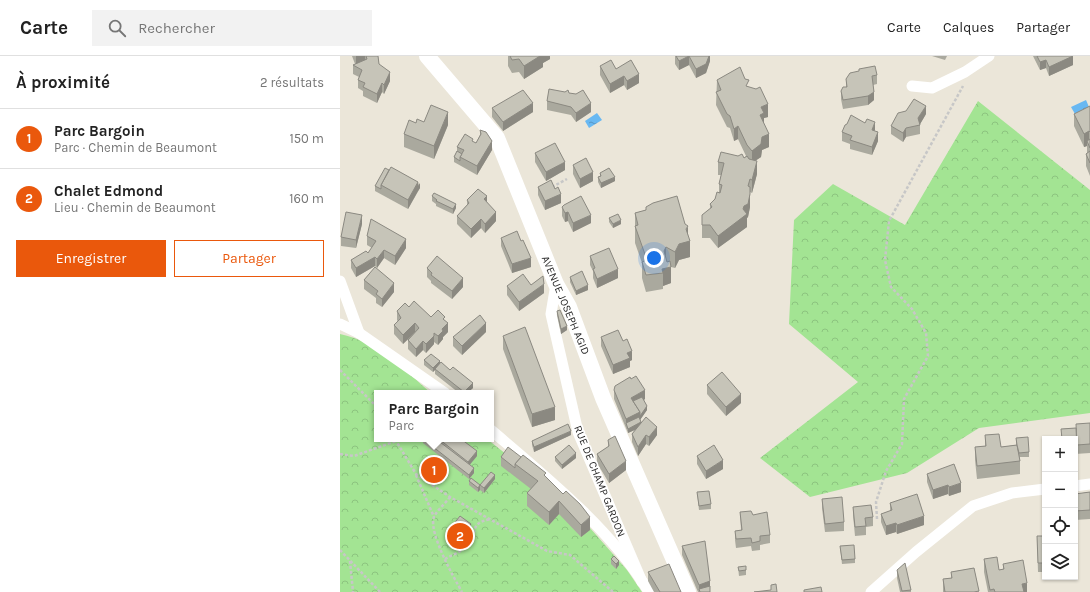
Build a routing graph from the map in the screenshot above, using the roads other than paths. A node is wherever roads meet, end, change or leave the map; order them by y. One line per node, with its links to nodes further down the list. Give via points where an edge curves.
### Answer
1 (427, 56): 5 (main road, AVENUE JOSEPH AGID, via 497,138)
2 (989, 56): 3 (street, via 965,72 932,88)
3 (912, 86)
4 (340, 281): 7 (street)
5 (556, 284): 13 (street, RUE DE CHAMP GARDON, via 551,314 578,432); 15 (main road, AVENUE JOSEPH AGID, via 569,307 603,398)
6 (340, 324): 7 (street)
7 (359, 333): 8 (street)
8 (441, 390)
9 (494, 433): 13 (street, via 550,480 590,519)
10 (1090, 484): 11 (street)
11 (1078, 486)
12 (1042, 489): 16 (street, via 1012,493 973,506)
13 (642, 582): 14 (street)
14 (649, 592)
15 (688, 592)
16 (871, 592)

